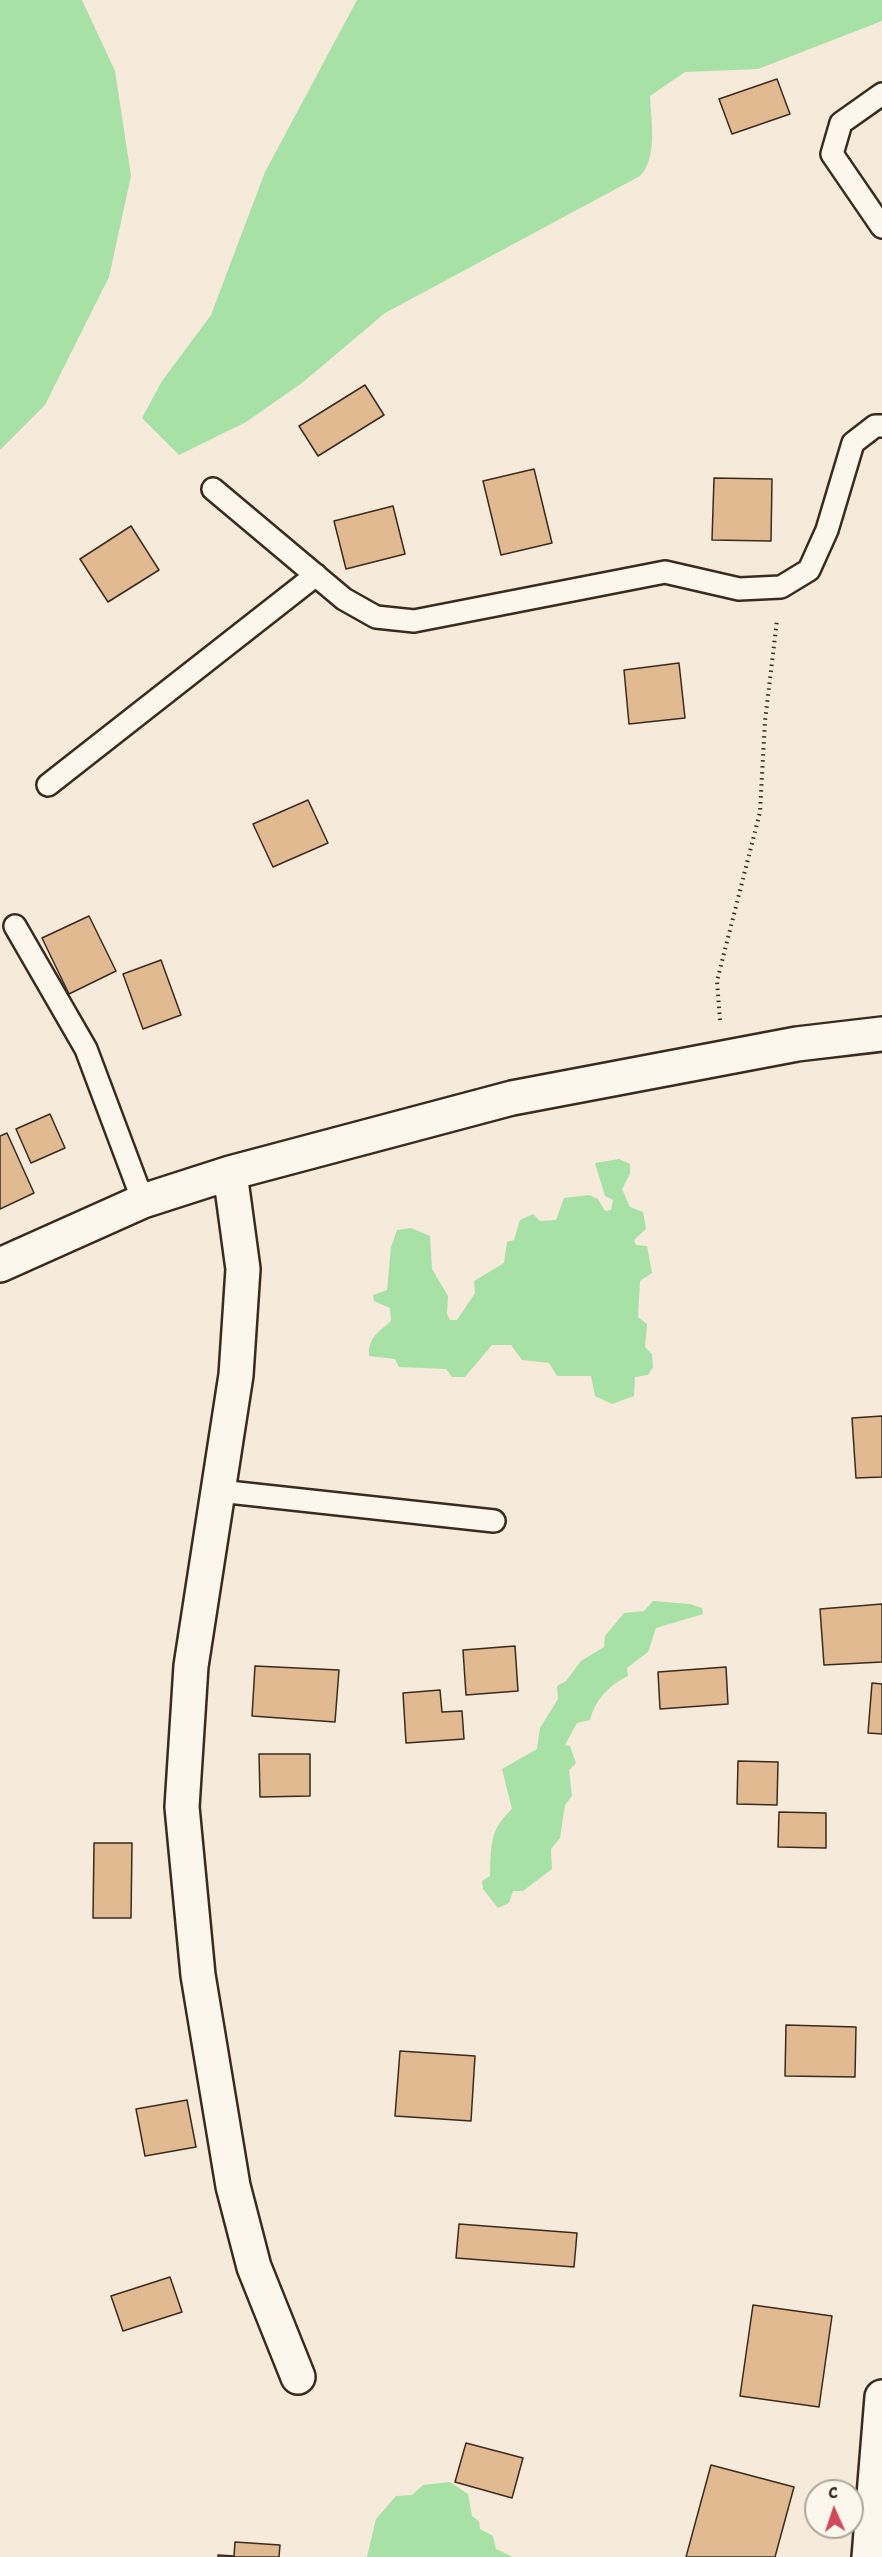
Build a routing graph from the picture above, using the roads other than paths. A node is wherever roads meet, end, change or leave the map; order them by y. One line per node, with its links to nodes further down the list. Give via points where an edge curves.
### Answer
1 (882, 94): 2 (lane, via 842,123 832,153)
2 (882, 227)
3 (882, 426): 5 (lane, via 874,426 854,443 827,530 809,570 781,587 739,589 665,572 414,621 376,617 344,599)
4 (213, 489): 5 (lane)
5 (316, 575): 6 (lane)
6 (48, 785)
7 (15, 926): 10 (lane, via 86,1049)
8 (882, 1034): 9 (street, via 796,1044 512,1098)
9 (230, 1173): 10 (street); 12 (street, via 243,1269 236,1375)
10 (142, 1201): 11 (street)
11 (0, 1265)
12 (219, 1491): 13 (lane); 14 (street, via 191,1666 182,1807 198,1975 233,2186 254,2267)
13 (494, 1521)
14 (298, 2377)
15 (882, 2397): 16 (street)
16 (869, 2557)

